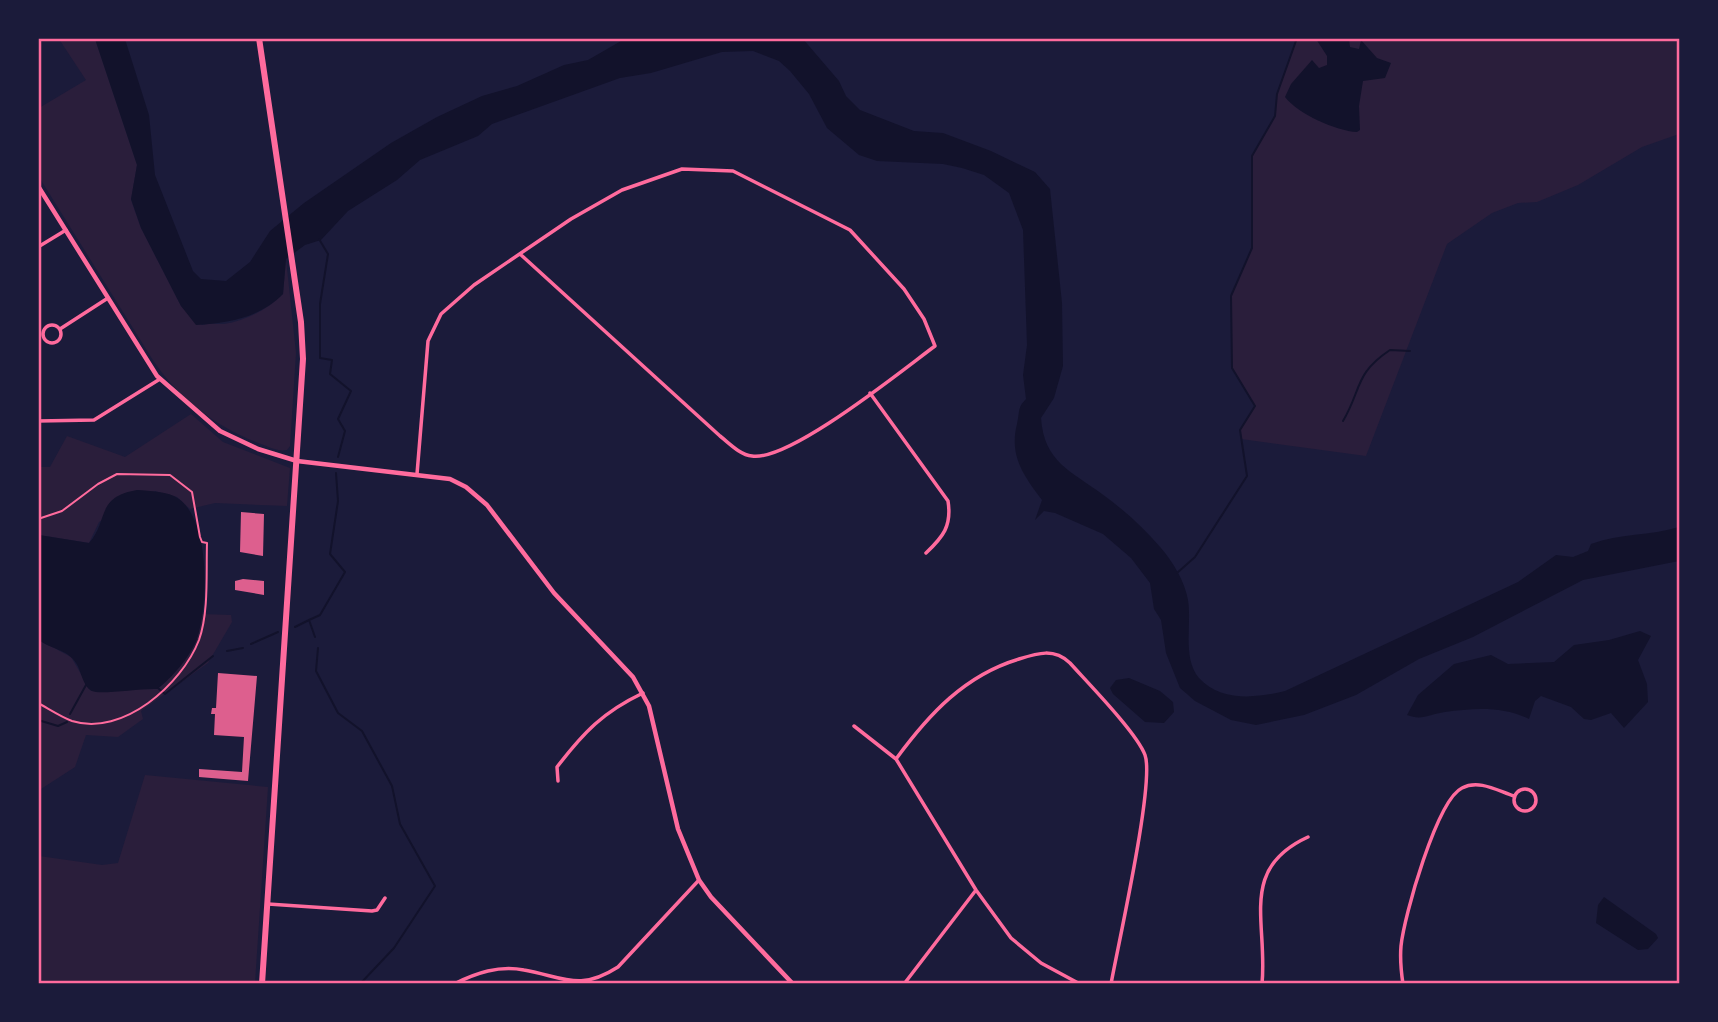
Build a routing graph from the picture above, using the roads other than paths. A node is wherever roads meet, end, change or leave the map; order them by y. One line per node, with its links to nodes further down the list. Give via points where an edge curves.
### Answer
1 (259, 38): 11 (main road, via 303,344)
2 (38, 186): 3 (street)
3 (66, 230): 4 (street); 6 (street)
4 (38, 247)
5 (520, 254): 9 (street, via 743,454 770,456 782,451); 9 (street, via 600,202 657,176 682,169 733,171 850,230 883,263 924,319 935,346); 12 (street, via 455,299 434,327 428,341)
6 (108, 298): 7 (street); 8 (street)
7 (60, 329): 7 (street, via 47,327 46,340 59,340)
8 (160, 379): 10 (street, via 94,420); 11 (street, via 225,434)
9 (870, 393): 13 (street, via 948,501 945,535)
10 (38, 421)
11 (297, 461): 12 (street); 23 (main road)
12 (417, 474): 14 (street, via 454,480 477,495 554,593)
13 (926, 553)
14 (643, 693): 17 (street, via 610,709 583,734 557,766); 20 (street, via 655,723 678,829)
15 (854, 726): 16 (street)
16 (896, 759): 21 (street); 29 (street, via 944,702 975,677 1000,664 1041,653 1056,654 1070,663 1139,745 1146,761)
17 (558, 781)
18 (1514, 796): 18 (street, via 1521,810 1530,810 1535,803 1528,789); 31 (street, via 1473,785 1459,789 1449,801 1421,866 1403,934)
19 (1308, 837): 30 (street, via 1281,852 1263,878)
20 (699, 880): 24 (street, via 618,967 603,977 571,982 504,968); 26 (street)
21 (976, 890): 27 (street); 28 (street, via 1019,946)
22 (385, 898): 23 (street, via 372,911)
23 (267, 904): 25 (main road)
24 (456, 983)
25 (262, 984)
26 (793, 984)
27 (904, 984)
28 (1080, 984)
29 (1111, 984)
30 (1262, 984)
31 (1403, 984)

